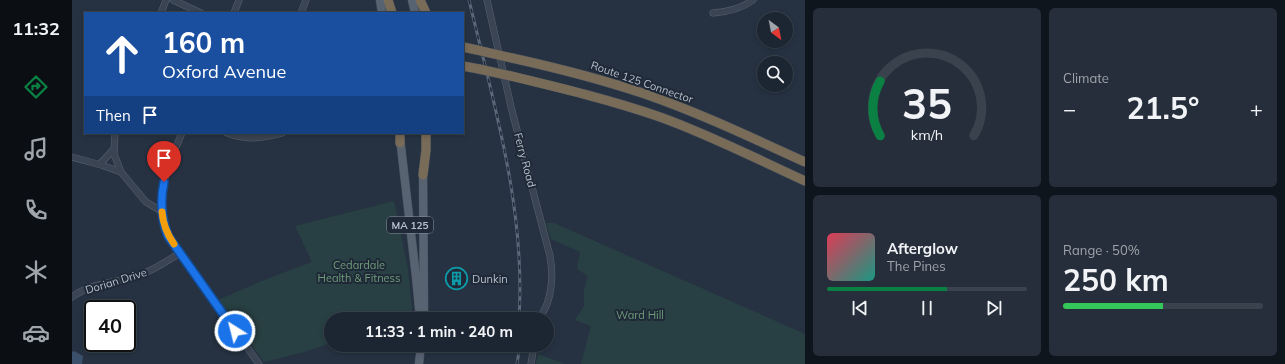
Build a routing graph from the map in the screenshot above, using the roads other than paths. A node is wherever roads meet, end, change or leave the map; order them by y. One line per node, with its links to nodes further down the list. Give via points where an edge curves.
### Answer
1 (166, 0): 11 (street)
2 (173, 0): 12 (street)
3 (239, 0): 13 (street)
4 (306, 0): 14 (street)
5 (380, 0): 15 (main road)
6 (388, 0): 16 (highway)
7 (412, 0): 17 (main road)
8 (420, 0): 18 (highway)
9 (487, 0): 42 (street, Ferry Road, via 512,111 553,270)
10 (753, 0): 19 (street, via 741,7)
11 (161, 12)
12 (199, 12)
13 (234, 12)
14 (301, 12)
15 (382, 12)
16 (392, 12)
17 (415, 12)
18 (426, 12)
19 (712, 13)
20 (464, 47): 32 (highway, Route 125 Connector, bridge, via 575,73 646,94 704,116)
21 (464, 66): 36 (highway, bridge, via 594,96 662,118)
22 (115, 134): 30 (street)
23 (182, 134): 37 (street, via 164,182)
24 (236, 134): 28 (street)
25 (272, 134): 28 (street)
26 (422, 134): 35 (main road, MA 125)
27 (426, 134): 35 (highway)
28 (251, 136)
29 (400, 136): 40 (main road, MA 125)
30 (114, 149): 33 (street); 34 (street)
31 (72, 157): 33 (street)
32 (805, 162)
33 (100, 164): 34 (street)
34 (121, 172): 37 (street, via 146,202)
35 (423, 175): 41 (main road, MA 125)
36 (805, 181)
37 (161, 211): 38 (street, via 168,236)
38 (180, 253): 39 (street, Dorian Drive, via 143,273 92,286); 45 (street)
39 (72, 297)
40 (419, 312)
41 (423, 312)
42 (543, 312)
43 (420, 352): 46 (main road)
44 (533, 352): 47 (street)
45 (259, 364)
46 (419, 364)
47 (531, 364)

